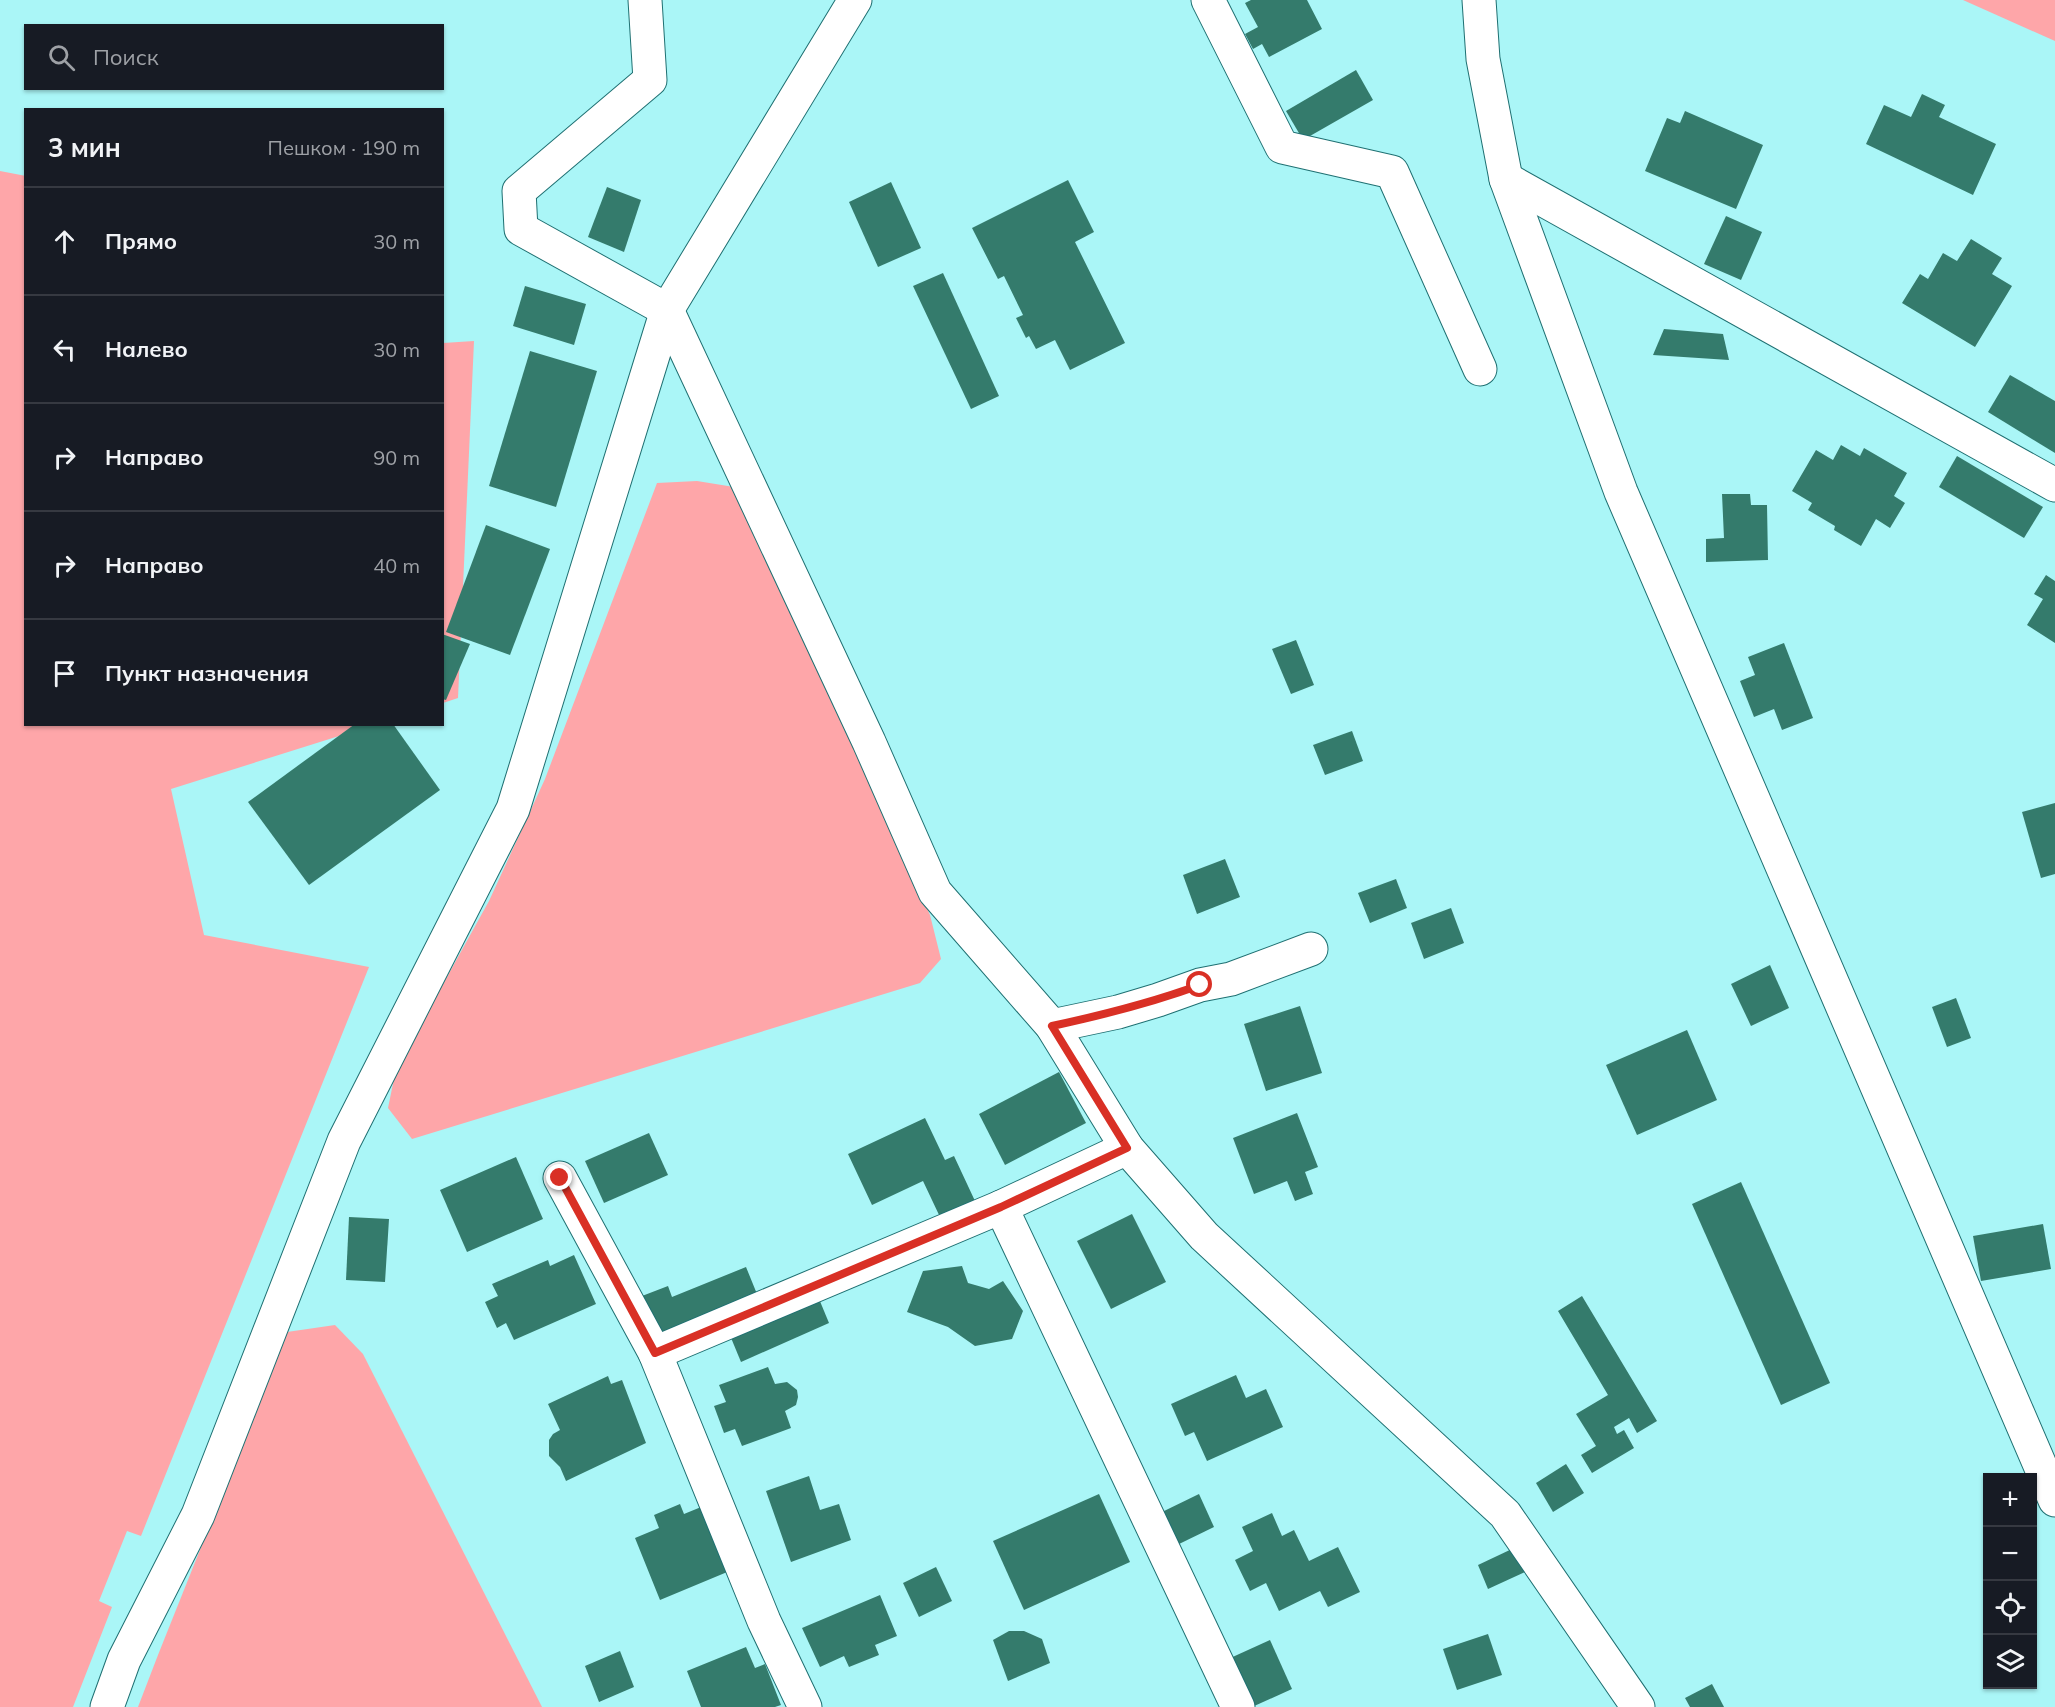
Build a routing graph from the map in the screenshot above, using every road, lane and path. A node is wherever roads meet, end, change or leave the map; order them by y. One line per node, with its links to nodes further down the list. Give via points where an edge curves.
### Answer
1 (645, 0): 6 (street, via 650,80 519,191 521,229)
2 (855, 0): 6 (street)
3 (1208, 0): 7 (street, via 1282,147 1392,172)
4 (1479, 0): 5 (street, via 1483,58)
5 (1506, 178): 8 (street); 15 (street, via 1621,492)
6 (667, 310): 10 (street, via 935,892); 16 (street, via 513,809 344,1142 198,1515 124,1660)
7 (1480, 369)
8 (2055, 485)
9 (1311, 949): 10 (street, via 1231,979 1118,1012)
10 (1052, 1026): 11 (street)
11 (1127, 1148): 13 (street); 19 (street, via 1204,1236 1505,1514)
12 (560, 1178): 14 (street)
13 (1001, 1207): 14 (street); 18 (street)
14 (655, 1353): 17 (street, via 764,1621)
15 (2055, 1500)
16 (107, 1707)
17 (805, 1707)
18 (1238, 1707)
19 (1638, 1707)

